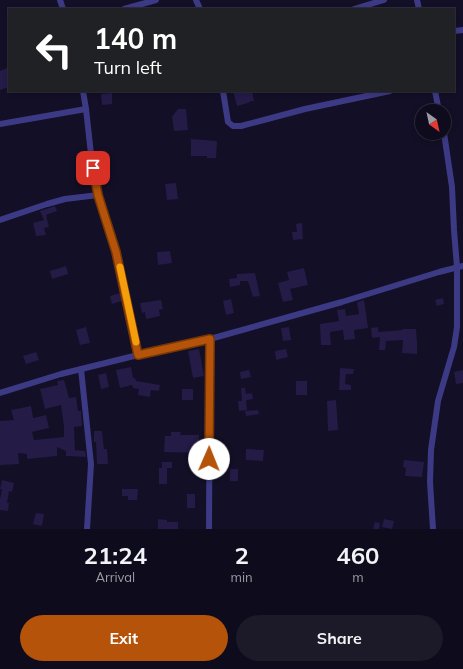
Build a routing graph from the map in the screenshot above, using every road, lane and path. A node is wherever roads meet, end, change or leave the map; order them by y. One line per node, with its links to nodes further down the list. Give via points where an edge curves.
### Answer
1 (156, 0): 3 (street)
2 (384, 0): 4 (street)
3 (128, 8)
4 (357, 8)
5 (83, 92): 10 (street)
6 (223, 92): 7 (street, via 228,122 233,126)
7 (385, 92)
8 (435, 92): 9 (street)
9 (438, 104)
10 (86, 109): 11 (street); 13 (street)
11 (0, 124)
12 (445, 140): 15 (street)
13 (98, 195): 14 (street, via 66,199); 17 (street, via 116,252)
14 (0, 220)
15 (460, 267): 16 (street); 22 (street, via 454,347 438,401 431,450)
16 (210, 339): 17 (street); 21 (street)
17 (138, 355): 18 (street)
18 (81, 369): 19 (street); 20 (street, via 91,464)
19 (0, 393)
20 (88, 529)
21 (209, 529)
22 (433, 529)

